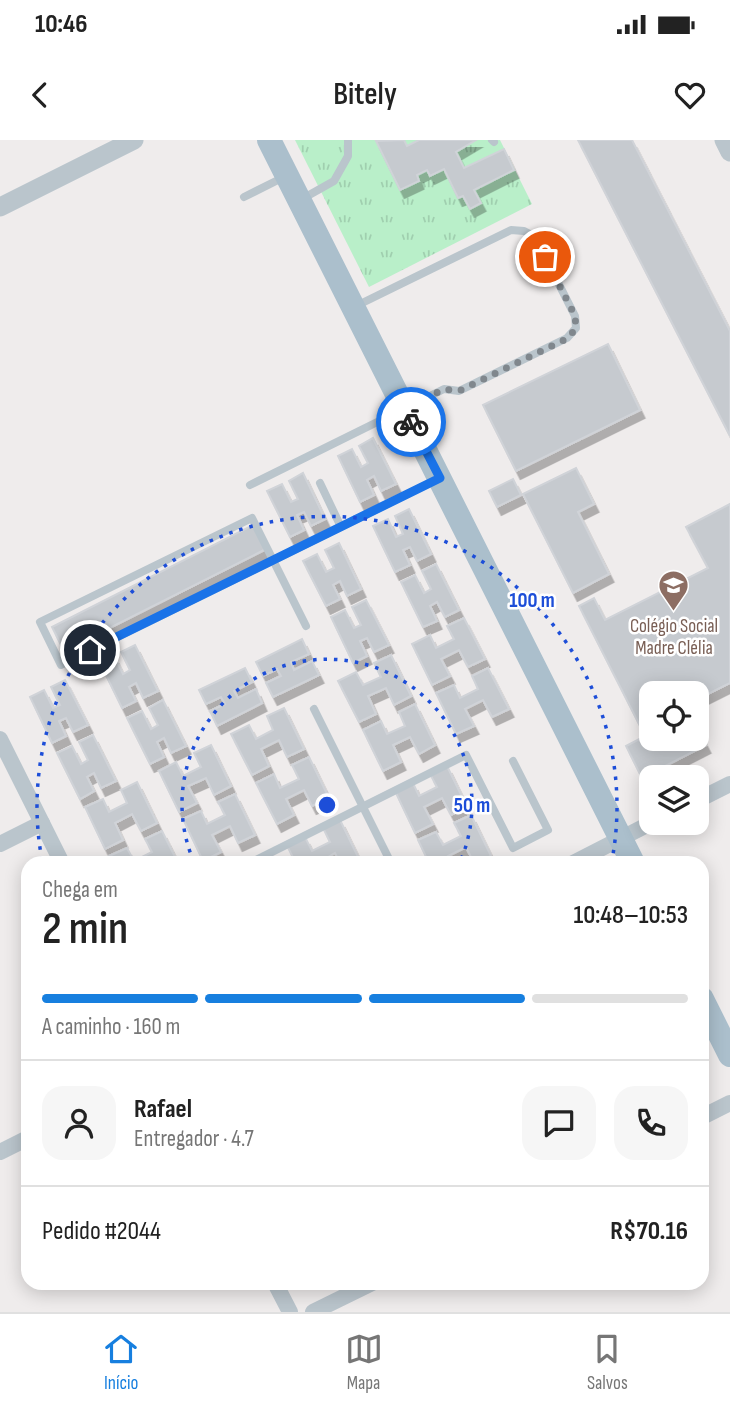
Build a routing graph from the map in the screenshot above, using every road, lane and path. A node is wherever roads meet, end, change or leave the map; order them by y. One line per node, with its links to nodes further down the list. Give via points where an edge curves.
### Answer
1 (134, 140): 9 (street)
2 (269, 140): 6 (main road)
3 (348, 140): 8 (lane, via 348,156 334,181)
4 (724, 140): 5 (street)
5 (730, 152)
6 (287, 176): 7 (lane); 8 (main road)
7 (244, 197)
8 (299, 200): 10 (main road)
9 (0, 207)
10 (353, 307): 11 (main road); 11 (lane, via 511,230 535,237 541,248 575,316 576,328 568,338 459,391 444,389)
11 (405, 409): 12 (main road); 14 (lane)
12 (440, 478): 15 (lane); 26 (main road)
13 (320, 483): 15 (lane)
14 (250, 485)
15 (341, 527): 16 (lane)
16 (273, 560): 16 (lane, via 61,665 40,622 253,518); 17 (lane)
17 (306, 626)
18 (314, 709): 23 (lane)
19 (0, 739): 24 (street)
20 (513, 761): 23 (lane, via 548,830 513,848 466,754)
21 (730, 784): 22 (street)
22 (709, 794)
23 (363, 806): 29 (lane); 30 (lane)
24 (42, 823): 27 (street); 28 (street)
25 (639, 829): 26 (street)
26 (621, 838): 31 (street); 32 (main road)
27 (0, 844)
28 (58, 856)
29 (264, 856)
30 (388, 856)
31 (586, 856)
32 (630, 856)
33 (709, 1013): 34 (main road)
34 (730, 1055)
35 (730, 1102): 36 (street)
36 (709, 1113)
37 (21, 1142): 38 (street)
38 (0, 1152)
39 (279, 1290): 41 (street)
40 (358, 1290): 42 (street)
41 (290, 1312)
42 (313, 1312)

